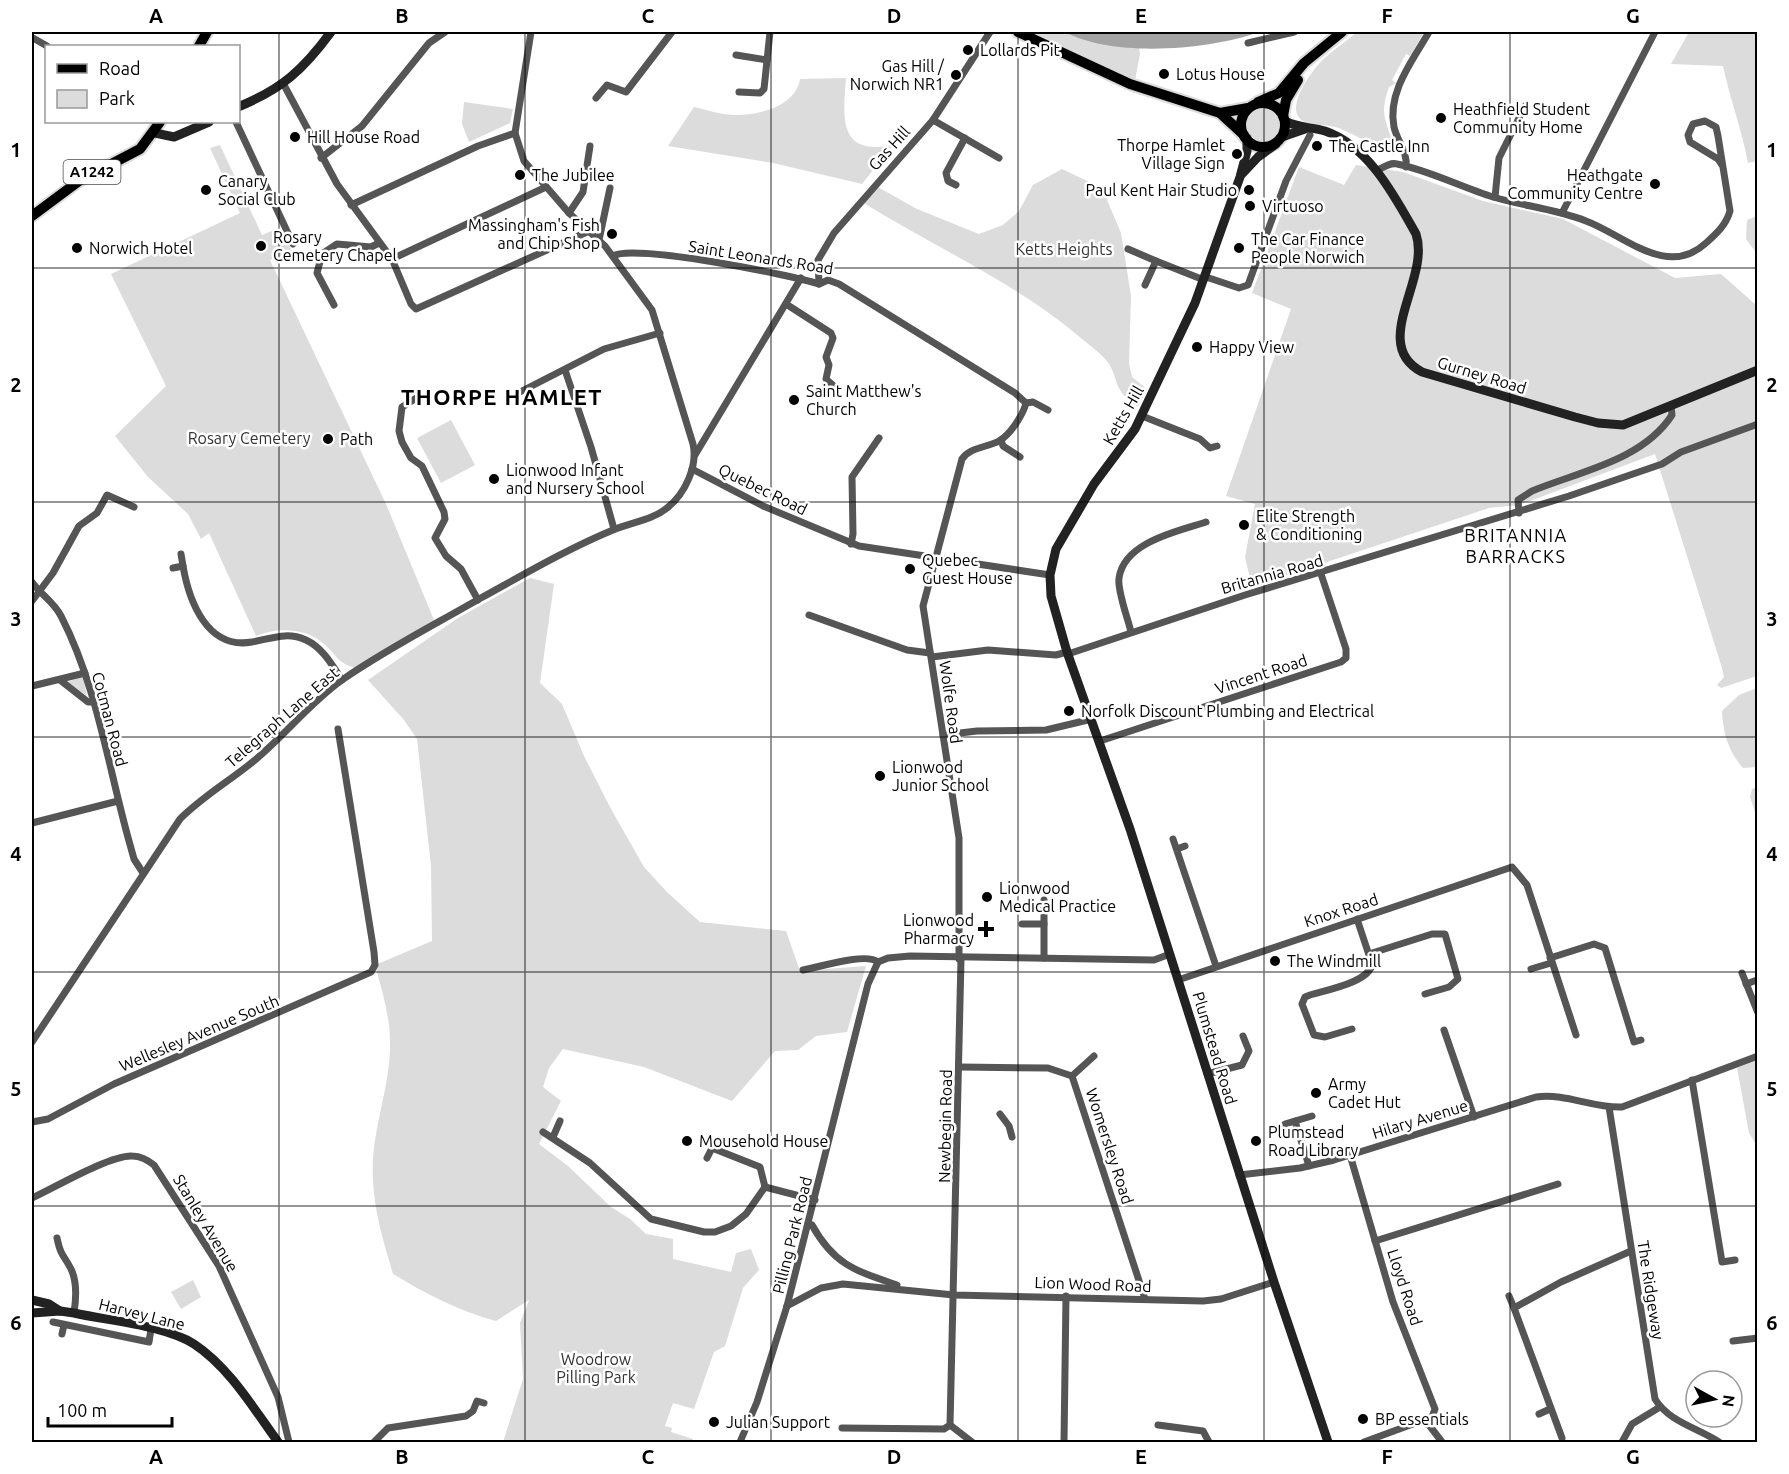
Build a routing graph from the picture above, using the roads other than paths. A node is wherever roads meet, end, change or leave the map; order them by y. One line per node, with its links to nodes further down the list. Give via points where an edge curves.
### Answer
1 (39, 32): 13 (street)
2 (331, 32): 18 (main road)
3 (445, 32): 37 (street, via 429,43 362,126)
4 (531, 32): 32 (street)
5 (672, 32): 20 (street, via 626,92 607,85)
6 (770, 32): 17 (street)
7 (990, 32): 26 (street, Gas Hill)
8 (1018, 32): 24 (main road, via 1130,84)
9 (1294, 32): 14 (street)
10 (1342, 32): 16 (main road)
11 (1429, 32): 40 (street, via 1394,103 1393,118 1406,155)
12 (1655, 32): 49 (street)
13 (32, 39)
14 (1248, 43)
15 (736, 55): 17 (street)
16 (1316, 55): 22 (main road, via 1304,63 1279,93); 25 (main road, via 1286,100)
17 (767, 60): 19 (street, via 764,89 759,93)
18 (284, 85): 21 (main road); 37 (street)
19 (739, 92)
20 (596, 98)
21 (240, 106)
22 (1252, 106): 24 (main road); 25 (main road, via 1269,104); 33 (main road, via 1241,122)
23 (1525, 106): 46 (street, via 1499,158)
24 (1220, 113): 33 (main road)
25 (1284, 119): 30 (main road, Gurney Road); 35 (main road)
26 (933, 120): 34 (street); 61 (street, Gas Hill, via 834,233 818,260)
27 (160, 123): 31 (main road, A1242)
28 (206, 123): 31 (main road, via 174,137)
29 (236, 123): 54 (street)
30 (1309, 132): 35 (main road); 41 (main road, Gurney Road, via 1325,131 1337,137); 60 (street, via 1296,153 1248,285 1239,288)
31 (155, 133): 50 (main road, A1242, via 140,149 79,181)
32 (516, 133): 44 (street, via 524,160); 47 (street, via 478,146)
33 (1245, 136): 35 (main road, via 1257,147); 42 (main road, Ketts Hill, via 1247,151)
34 (965, 138): 38 (street); 43 (street, via 946,173 948,181)
35 (1279, 141): 42 (main road, Ketts Hill)
36 (590, 146): 48 (street, via 583,192)
37 (321, 158): 47 (street)
38 (999, 158)
39 (1722, 165): 39 (street, via 1690,142 1688,135 1693,124 1705,120 1716,128); 49 (street, via 1730,211 1720,231 1693,254 1661,257 1598,225)
40 (1406, 167): 41 (street, via 1393,164); 46 (street)
41 (1376, 171): 72 (main road, Gurney Road, via 1407,217 1419,244 1419,264 1400,339 1403,355 1414,368 1598,423 1623,425)
42 (1240, 177): 60 (main road, Ketts Hill)
43 (956, 185)
44 (546, 187): 48 (street); 57 (street)
45 (610, 188): 52 (street)
46 (1495, 197): 49 (street)
47 (351, 205): 53 (street)
48 (569, 213): 51 (street)
49 (1562, 213)
50 (32, 216)
51 (587, 232): 52 (street); 57 (street, via 416,309)
52 (598, 240): 56 (street)
53 (379, 243): 57 (street); 64 (street, via 371,247 337,244 322,254 317,273)
54 (293, 244)
55 (1128, 249): 58 (street)
56 (613, 255): 59 (street, Saint Leonards Road, via 631,253 715,261); 65 (street, Quebec Road, via 652,310)
57 (392, 259)
58 (1156, 261): 60 (street); 62 (street)
59 (801, 278): 61 (street, Saint Leonards Road); 63 (street)
60 (1205, 278): 74 (main road, Ketts Hill)
61 (819, 284): 71 (street, Saint Leonards Road, via 828,280 839,284)
62 (1145, 285)
63 (786, 304): 68 (street, via 831,333 826,379); 79 (street)
64 (334, 305)
65 (660, 333): 66 (street, via 604,349); 79 (street, Quebec Road)
66 (565, 370): 69 (street); 85 (street)
67 (1758, 370): 72 (main road, Gurney Road)
68 (836, 387)
69 (520, 392)
70 (418, 397): 95 (street, via 402,407 402,442 411,458 422,466 444,512 445,519 435,538 437,544 461,569)
71 (1029, 402): 73 (street, Saint Leonards Road); 77 (street)
72 (1671, 405): 83 (street, via 1672,415 1666,424 1641,446 1532,491 1518,500)
73 (1048, 410)
74 (1142, 416): 78 (street, via 1200,440 1203,446); 92 (main road, Ketts Hill, via 1073,517 1056,549)
75 (1758, 424): 83 (street, Britannia Road, via 1681,452 1662,464)
76 (879, 438): 86 (street, via 852,477)
77 (1001, 440): 80 (street, via 1003,446); 88 (street, via 966,453 962,459)
78 (1217, 446)
79 (695, 455): 81 (street, Quebec Road)
80 (1020, 457)
81 (692, 469): 85 (street, Telegraph Lane East, via 669,507); 86 (street, Quebec Road, via 763,506)
82 (134, 507): 94 (street, via 107,495 97,513 79,526)
83 (1519, 513): 91 (street, Britannia Road)
84 (1206, 522): 98 (street, via 1150,541 1121,571 1118,580)
85 (614, 529): 95 (street, Telegraph Lane East)
86 (851, 544): 88 (street, Quebec Road)
87 (181, 554): 89 (street)
88 (934, 559): 92 (street, Quebec Road); 99 (street, Wolfe Road, via 923,606)
89 (183, 566): 90 (street); 103 (street, via 197,612 214,633 240,643 282,635 299,638 321,650)
90 (173, 568)
91 (1321, 574): 98 (street, Britannia Road); 109 (street, Vincent Road, via 1346,649 1346,658 1341,662)
92 (1050, 575): 100 (main road, Ketts Hill, via 1054,610)
93 (32, 582): 94 (street, Cotman Road)
94 (39, 592): 96 (street); 101 (street, Cotman Road, via 61,616)
95 (478, 600): 103 (street, Telegraph Lane East)
96 (32, 601)
97 (809, 615): 99 (street, Britannia Road)
98 (1131, 632): 100 (street, Britannia Road)
99 (931, 655): 100 (street, Britannia Road, via 988,650); 108 (street, Wolfe Road)
100 (1069, 656): 106 (main road, Plumstead Road)
101 (85, 673): 102 (street); 105 (street, Cotman Road)
102 (60, 680): 104 (street); 105 (street, via 88,702)
103 (342, 680): 115 (street, Telegraph Lane East, via 257,759 195,804)
104 (32, 686)
105 (94, 702): 110 (street, Cotman Road)
106 (1092, 719): 108 (street, via 1046,730); 109 (main road, Plumstead Road)
107 (338, 729): 155 (street, Wellesley Avenue South, via 375,965 371,972 114,1084 48,1119)
108 (943, 735): 125 (street, Wolfe Road, via 959,838)
109 (1100, 741): 122 (main road, Plumstead Road)
110 (118, 801): 111 (street); 115 (street, Cotman Road, via 134,859)
111 (32, 823)
112 (1173, 839): 114 (street)
113 (1185, 846): 114 (street)
114 (1177, 849): 118 (street)
115 (143, 873): 142 (street, Telegraph Lane East)
116 (1202, 898): 118 (street)
117 (1044, 900): 121 (street)
118 (1194, 900): 128 (street)
119 (1357, 919): 123 (street); 126 (street, Knox Road, via 1512,867 1527,885); 128 (street, Knox Road)
120 (1022, 924): 121 (street)
121 (1044, 924): 124 (street)
122 (1170, 954): 124 (street, via 1154,960); 132 (main road, Plumstead Road)
123 (1369, 954): 135 (street, via 1432,934 1445,934 1458,979 1436,994); 140 (street, via 1371,970 1364,977 1303,1000 1305,1017 1314,1035 1320,1038 1348,1030)
124 (1044, 958): 125 (street)
125 (960, 959): 127 (street, via 896,957); 145 (street, Newbegin Road)
126 (1550, 961): 129 (street); 138 (street); 141 (street, via 1594,944 1605,948 1634,1042)
127 (878, 962): 130 (street, via 862,957); 167 (street, Pilling Park Road, via 868,984)
128 (1216, 966): 132 (street, Knox Road)
129 (1531, 969)
130 (803, 970)
131 (1742, 973): 134 (street)
132 (1178, 980): 146 (main road, Plumstead Road)
133 (1756, 980): 134 (street)
134 (1746, 984): 136 (street)
135 (1425, 994)
136 (1758, 1013)
137 (1444, 1030): 152 (street)
138 (1576, 1035)
139 (1243, 1036): 146 (street, via 1251,1042 1242,1065)
140 (1349, 1038)
141 (1641, 1040)
142 (32, 1042)
143 (1094, 1056): 147 (street)
144 (1758, 1056): 148 (street)
145 (960, 1067): 147 (street, Womersley Road, via 1048,1068); 175 (street, Newbegin Road)
146 (1207, 1074): 163 (main road, Plumstead Road)
147 (1072, 1076): 178 (street, Womersley Road)
148 (1692, 1080): 149 (street, via 1631,1104); 172 (street, via 1722,1262)
149 (1609, 1107): 152 (street, Hilary Avenue, via 1564,1096 1536,1097); 171 (street, The Ridgeway)
150 (1000, 1114): 159 (street)
151 (1312, 1116): 154 (street)
152 (1474, 1117): 160 (street, Hilary Avenue)
153 (560, 1121): 158 (street)
154 (1295, 1121): 156 (street); 162 (street)
155 (32, 1122)
156 (1285, 1124)
157 (543, 1132): 158 (street)
158 (553, 1137): 165 (street, via 651,1218 704,1232 731,1226 746,1214)
159 (1012, 1137)
160 (1350, 1155): 162 (street, Hilary Avenue); 170 (street, Lloyd Road)
161 (707, 1158): 165 (street, via 712,1148 760,1167)
162 (1309, 1166): 163 (street, Hilary Avenue)
163 (1239, 1175): 173 (main road, Plumstead Road)
164 (1558, 1184): 170 (street)
165 (765, 1187): 167 (street)
166 (32, 1198): 195 (street, Stanley Avenue, via 130,1156 144,1158 154,1165 219,1266 278,1397)
167 (814, 1200): 168 (street, Pilling Park Road)
168 (808, 1224): 174 (street, Lion Wood Road, via 831,1254 846,1265); 180 (street, Pilling Park Road)
169 (57, 1238): 184 (street, via 74,1282)
170 (1376, 1241): 198 (street, Lloyd Road, via 1393,1302 1435,1409)
171 (1631, 1251): 181 (street); 192 (street, The Ridgeway, via 1652,1388)
172 (1736, 1260)
173 (1274, 1282): 178 (street, Lion Wood Road, via 1212,1301); 208 (main road, Plumstead Road)
174 (908, 1288): 175 (street, Lion Wood Road); 180 (street, Lion Wood Road, via 843,1284 821,1288)
175 (954, 1295): 176 (street, Lion Wood Road); 196 (street, Newbegin Road)
176 (1066, 1296): 178 (street, Lion Wood Road); 206 (street)
177 (1509, 1296): 181 (street)
178 (1145, 1299)
179 (32, 1300): 182 (main road, Harvey Lane)
180 (788, 1306): 204 (street, Pilling Park Road)
181 (1514, 1308): 193 (street)
182 (60, 1311): 183 (main road, Harvey Lane); 184 (main road, Harvey Lane)
183 (32, 1313)
184 (74, 1313): 187 (main road, Harvey Lane)
185 (53, 1323): 186 (street)
186 (64, 1325): 187 (street, via 149,1342); 188 (street)
187 (152, 1329): 201 (main road, Harvey Lane, via 182,1338 207,1354)
188 (62, 1334)
189 (1758, 1338): 190 (street)
190 (1733, 1341)
191 (477, 1401): 203 (street, via 473,1411 465,1416 388,1428)
192 (1660, 1407): 211 (street, via 1632,1424); 212 (street)
193 (1550, 1409): 194 (street); 200 (street)
194 (1539, 1414)
195 (283, 1420): 201 (street); 202 (street, Stanley Avenue)
196 (950, 1425): 199 (street, via 944,1429); 205 (street)
197 (1158, 1425): 207 (street, via 1196,1428 1203,1431)
198 (1429, 1425): 209 (street, via 1416,1422); 210 (street)
199 (842, 1428)
200 (1562, 1438)
201 (276, 1440)
202 (289, 1443)
203 (374, 1443)
204 (740, 1443)
205 (972, 1443)
206 (1064, 1443)
207 (1209, 1443)
208 (1328, 1443)
209 (1364, 1443)
210 (1442, 1443)
211 (1622, 1443)
212 (1719, 1443)

